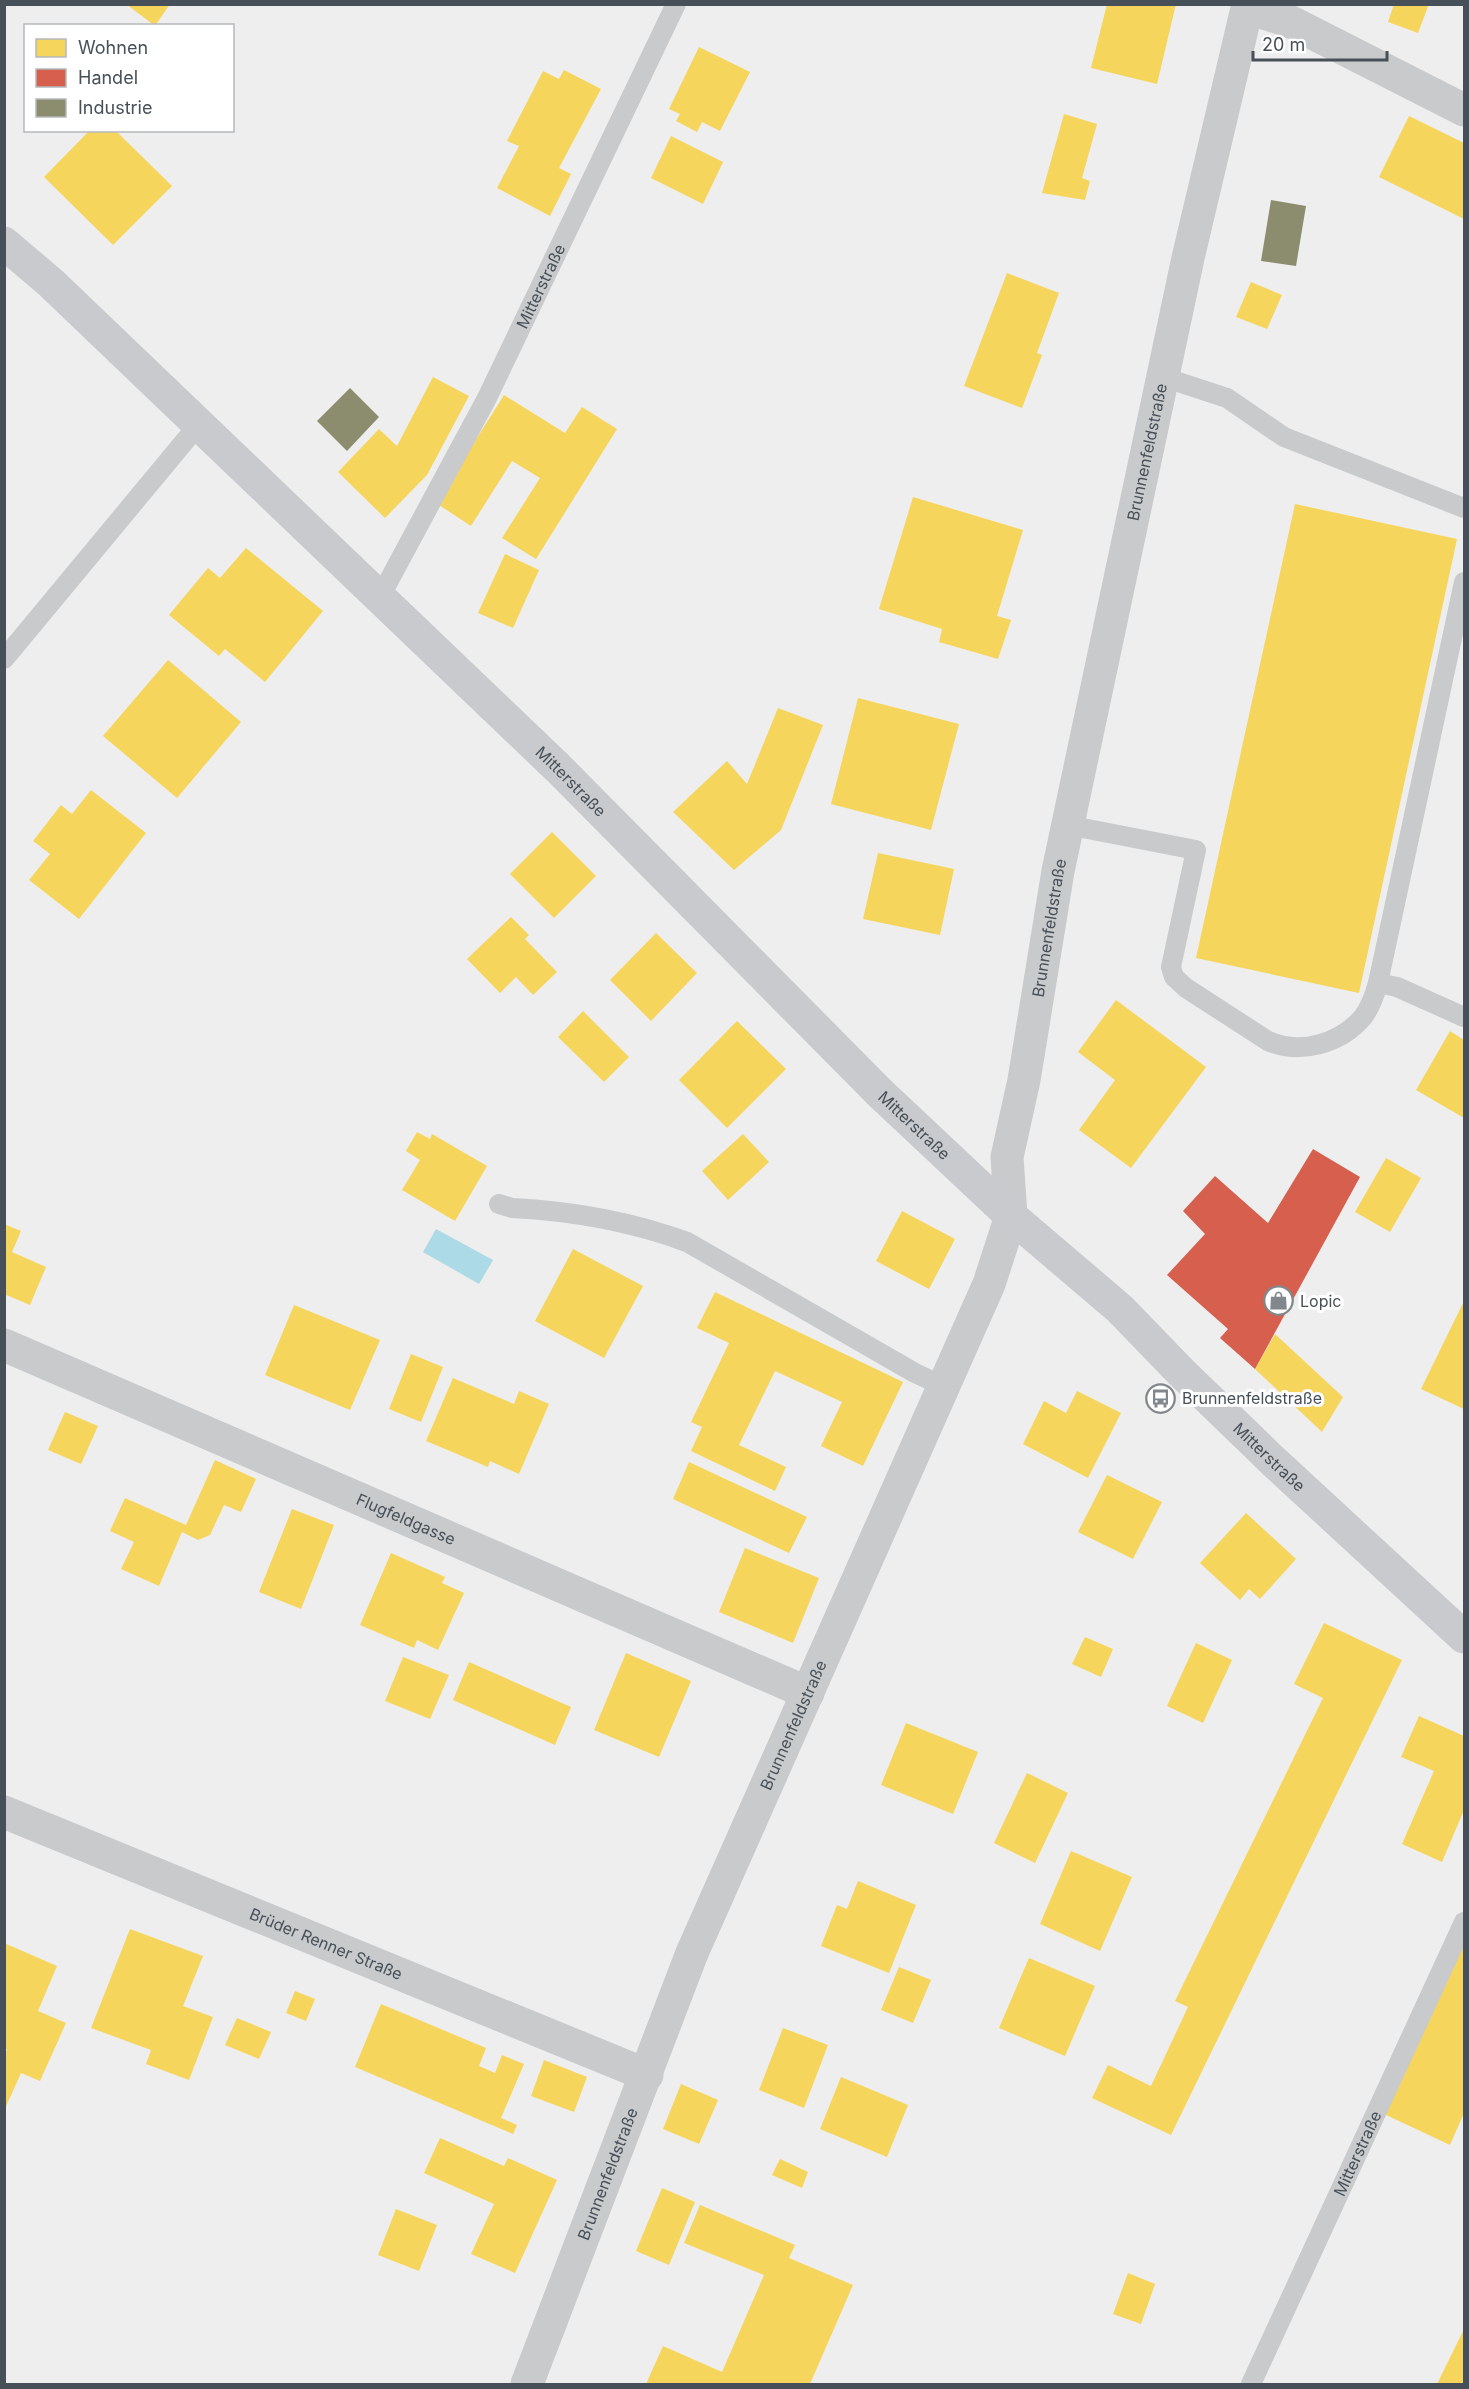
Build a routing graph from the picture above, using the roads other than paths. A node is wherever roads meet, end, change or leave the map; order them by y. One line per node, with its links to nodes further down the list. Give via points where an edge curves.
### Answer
1 (676, 4): 9 (lane, Mitterstraße, via 487,398)
2 (1248, 6): 3 (street, via 1289,21); 5 (street, Brunnenfeldstraße)
3 (1464, 110)
4 (4, 243): 6 (main road, Mitterstraße)
5 (1162, 377): 7 (lane, via 1227,398 1284,437); 11 (street, Brunnenfeldstraße)
6 (199, 424): 9 (main road, Mitterstraße); 10 (lane)
7 (1464, 508)
8 (1464, 582): 12 (lane)
9 (380, 597): 15 (main road, Mitterstraße, via 558,768 880,1092)
10 (4, 658)
11 (1067, 825): 12 (lane, via 1196,850 1171,967 1174,977 1268,1041 1294,1048 1313,1046 1343,1034 1363,1017); 15 (street, Brunnenfeldstraße, via 1024,1080 1007,1157)
12 (1378, 982): 13 (lane)
13 (1464, 1017)
14 (499, 1204): 17 (lane, via 609,1218 687,1242)
15 (1011, 1216): 17 (street, Brunnenfeldstraße, via 989,1284); 18 (main road, Mitterstraße, via 1120,1309 1180,1372)
16 (4, 1345): 19 (street, Flugfeldgasse)
17 (943, 1386): 19 (street, Brunnenfeldstraße)
18 (1464, 1637)
19 (808, 1693): 22 (street, Brunnenfeldstraße, via 692,1953)
20 (4, 1812): 22 (street, Brüder Renner Straße)
21 (1464, 1922): 24 (lane, Mitterstraße)
22 (647, 2075): 23 (street, Brunnenfeldstraße)
23 (527, 2385)
24 (1251, 2385)

